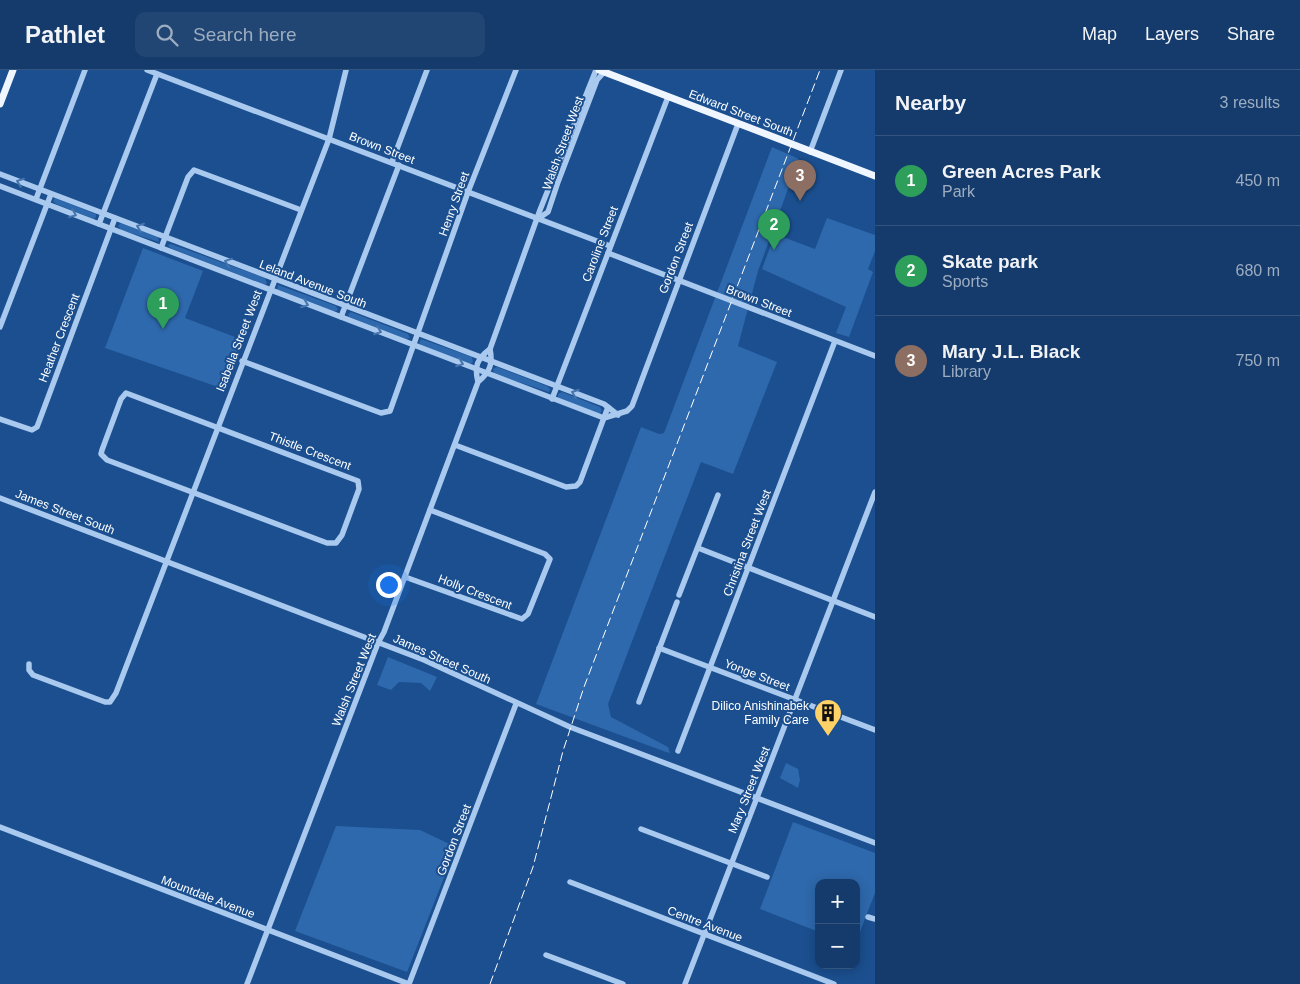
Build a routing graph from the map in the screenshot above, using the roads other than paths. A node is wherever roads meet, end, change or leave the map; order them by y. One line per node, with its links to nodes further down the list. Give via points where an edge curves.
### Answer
1 (13, 70): 11 (main road)
2 (85, 70): 20 (street)
3 (147, 70): 9 (street, Brown Street)
4 (346, 70): 13 (street, Isabella Street West)
5 (427, 70): 15 (street)
6 (516, 70): 21 (street, Henry Street)
7 (841, 70): 14 (street)
8 (601, 71): 10 (main road, Edward Street South); 28 (street, Walsh Street West); 28 (street, Walsh Street West, via 548,212)
9 (157, 74): 13 (street, Brown Street); 26 (street)
10 (668, 97): 12 (main road, Edward Street South); 32 (street, Caroline Street)
11 (0, 104)
12 (738, 124): 14 (main road, Edward Street South); 36 (street, Gordon Street)
13 (329, 139): 15 (street, Brown Street); 25 (street, Isabella Street West)
14 (810, 152): 18 (main road, Edward Street South)
15 (392, 162): 16 (street, Brown Street)
16 (399, 165): 21 (street, Brown Street); 38 (street)
17 (0, 174): 20 (street, Leland Avenue South, one-way to 17)
18 (875, 176)
19 (0, 186): 23 (street, Leland Avenue South)
20 (40, 189): 22 (street, Leland Avenue South); 23 (street)
21 (468, 192): 28 (street, Brown Street); 41 (street, Henry Street)
22 (51, 194): 24 (street); 26 (street, Leland Avenue South)
23 (36, 199): 24 (street, Leland Avenue South)
24 (47, 204): 29 (street, Leland Avenue South, one-way to 29); 40 (street)
25 (301, 210): 31 (street, via 194,170 188,177); 35 (street, Isabella Street West)
26 (103, 214): 27 (street, Leland Avenue South); 29 (street)
27 (115, 218): 30 (street, Heather Crescent); 31 (street, Leland Avenue South, one-way to 27)
28 (539, 218): 32 (street, Brown Street); 44 (street, Walsh Street West)
29 (99, 224): 30 (street, Leland Avenue South)
30 (111, 229): 33 (street, Leland Avenue South); 56 (street, Heather Crescent, via 36,427 32,430)
31 (165, 237): 33 (street); 35 (street, Leland Avenue South, one-way to 31)
32 (610, 246): 34 (street, Caroline Street)
33 (161, 248): 37 (street, Leland Avenue South)
34 (608, 253): 36 (street, Brown Street); 52 (street, Caroline Street)
35 (274, 279): 37 (street, Isabella Street West); 38 (street, Leland Avenue South)
36 (678, 282): 42 (street, Brown Street); 55 (street, Gordon Street, via 630,409)
37 (270, 290): 39 (street, Leland Avenue South, one-way to 39); 47 (street, Isabella Street West)
38 (345, 307): 39 (street); 41 (street, Leland Avenue South)
39 (341, 317): 43 (street, Leland Avenue South, one-way to 43)
40 (0, 327)
41 (417, 334): 43 (street, Henry Street); 46 (street, Leland Avenue South)
42 (835, 341): 45 (street, Brown Street); 67 (street, Christina Street West)
43 (415, 345): 47 (street, Henry Street, via 390,411 385,414); 49 (street, Leland Avenue South, one-way to 49)
44 (490, 349): 46 (street); 48 (street, Walsh Street West)
45 (875, 356)
46 (480, 357): 48 (street, Leland Avenue South); 49 (street)
47 (242, 361): 58 (street, Isabella Street West)
48 (492, 362): 50 (street, Walsh Street West); 52 (street, Leland Avenue South)
49 (475, 369): 50 (street, Leland Avenue South); 51 (street)
50 (488, 374): 51 (street); 53 (street, Leland Avenue South)
51 (478, 382): 59 (street, Walsh Street West)
52 (557, 387): 53 (street, Caroline Street); 54 (street, Leland Avenue South, one-way to 52)
53 (552, 399): 57 (street, Leland Avenue South)
54 (608, 407): 55 (street, Leland Avenue South); 57 (street)
55 (618, 415): 57 (street)
56 (0, 418)
57 (604, 418): 59 (street, via 580,482 571,487)
58 (217, 426): 60 (street, Isabella Street West); 60 (street, via 130,393 120,399 102,450 103,457); 60 (street, Thistle Crescent, via 358,481 359,489 342,535 336,543 327,543)
59 (455, 445): 64 (street, Walsh Street West)
60 (192, 492): 66 (street, Isabella Street West)
61 (875, 492): 70 (street, Mary Street West)
62 (718, 495): 65 (street)
63 (0, 498): 66 (street, James Street South)
64 (430, 510): 68 (street, Walsh Street West); 68 (street, Holly Crescent, via 545,554 550,559 528,614 522,619)
65 (698, 548): 67 (street); 69 (street)
66 (165, 561): 73 (street, James Street South); 75 (street, Isabella Street West, via 110,702 33,675)
67 (749, 568): 70 (street); 76 (street, Christina Street West)
68 (405, 576): 73 (street, Walsh Street West)
69 (679, 595)
70 (833, 601): 72 (street); 77 (street, Mary Street West)
71 (677, 602): 74 (street)
72 (875, 617)
73 (378, 643): 79 (street, James Street South, via 442,668); 91 (street, Walsh Street West)
74 (659, 648): 76 (street, Yonge Street); 78 (street)
75 (29, 664)
76 (710, 667): 77 (street, Yonge Street); 81 (street, Christina Street West)
77 (795, 700): 80 (street, Yonge Street); 82 (street, Mary Street West)
78 (639, 702)
79 (516, 704): 82 (street, James Street South); 95 (street, Gordon Street)
80 (875, 730)
81 (678, 751)
82 (756, 798): 85 (street, James Street South); 86 (street, Mary Street West)
83 (0, 827): 91 (street, Mountdale Avenue)
84 (641, 829): 86 (street)
85 (875, 843)
86 (731, 863): 87 (street); 92 (street, Mary Street West)
87 (767, 877)
88 (570, 882): 92 (street, Centre Avenue)
89 (868, 917): 90 (street)
90 (875, 919)
91 (267, 930): 94 (street, Walsh Street West); 95 (street, Mountdale Avenue)
92 (704, 934): 97 (street, Mary Street West); 98 (street, Centre Avenue)
93 (546, 955): 96 (street)
94 (247, 984)
95 (409, 984)
96 (623, 984)
97 (685, 984)
98 (834, 984)

